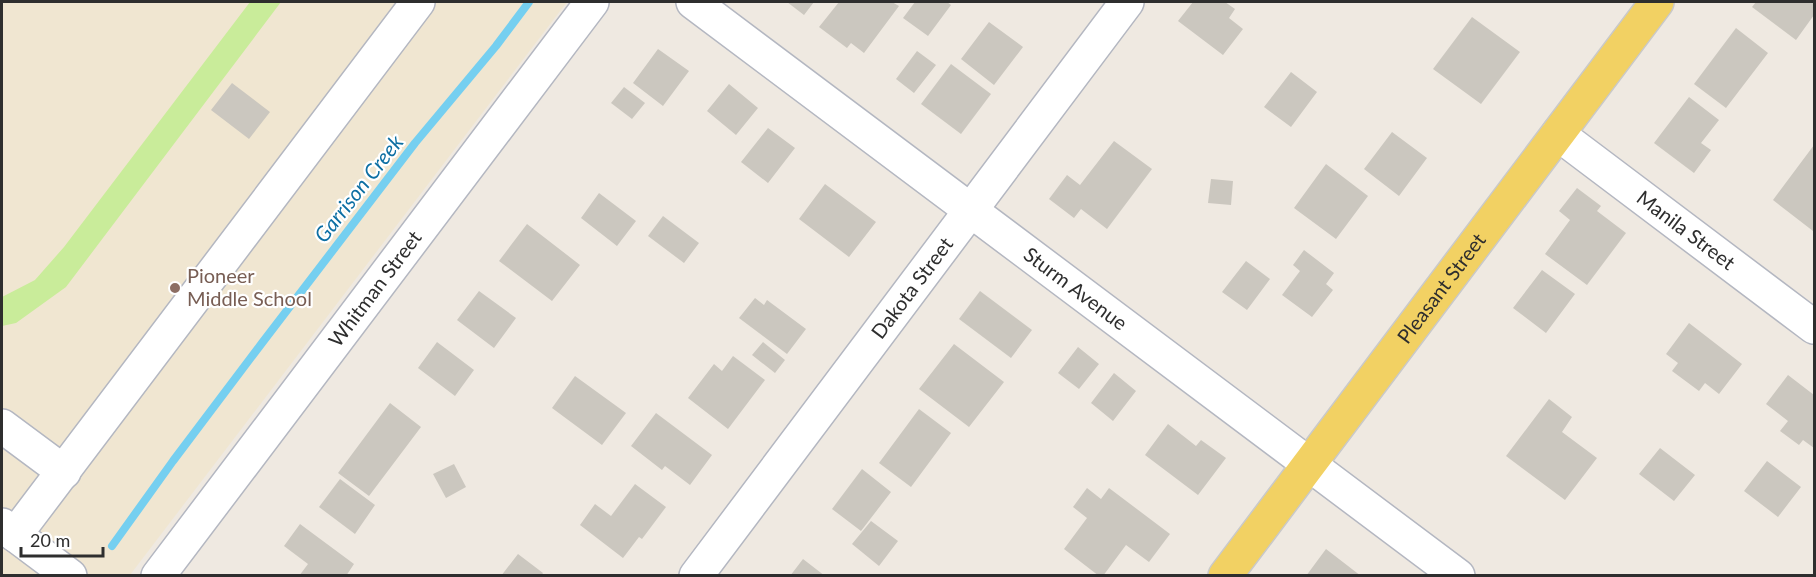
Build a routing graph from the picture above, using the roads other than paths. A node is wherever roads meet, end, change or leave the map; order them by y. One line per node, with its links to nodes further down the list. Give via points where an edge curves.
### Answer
1 (418, 2): 11 (street)
2 (592, 2): 14 (street, Whitman Street)
3 (693, 2): 7 (street, Sturm Avenue)
4 (1127, 2): 7 (street, Dakota Street)
5 (1657, 2): 6 (main road, Pleasant Street)
6 (1558, 134): 8 (street, Manila Street); 10 (main road, Pleasant Street)
7 (971, 209): 10 (street, Sturm Avenue); 15 (street, Dakota Street)
8 (1815, 327)
9 (2, 426): 11 (street)
10 (1309, 463): 16 (main road, Pleasant Street); 17 (street, Sturm Avenue)
11 (64, 472): 12 (street)
12 (8, 530): 13 (street)
13 (70, 576)
14 (158, 576)
15 (696, 576)
16 (1225, 576)
17 (1458, 576)

